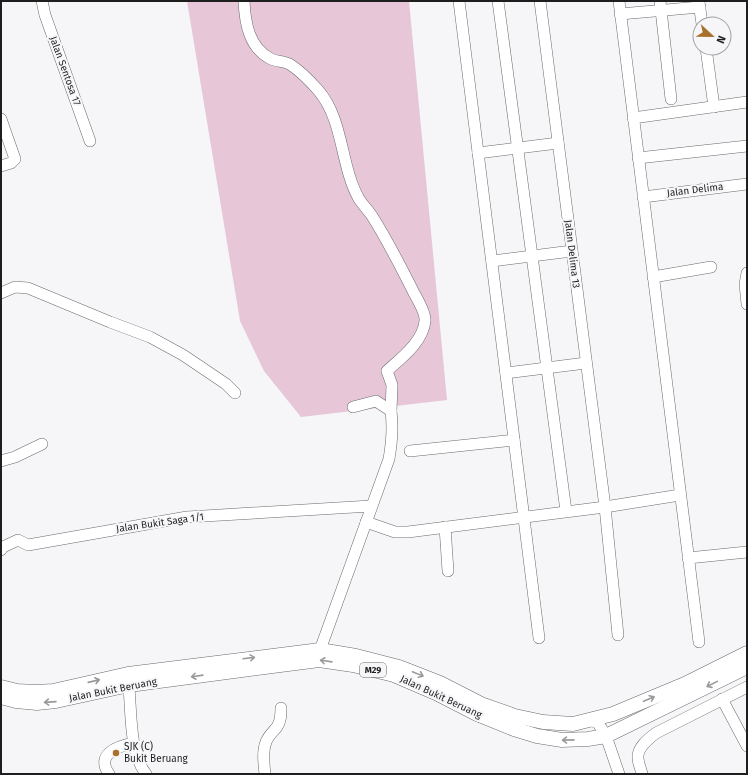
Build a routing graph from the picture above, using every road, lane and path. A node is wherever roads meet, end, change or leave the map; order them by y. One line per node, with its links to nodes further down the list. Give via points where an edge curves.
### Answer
1 (42, 1): 17 (street, Jalan Sentosa 17)
2 (244, 1): 39 (street, via 250,36 258,50 271,59 290,64 318,90 329,105 350,182 392,250 420,306 425,321 420,335 411,349 387,372 392,385)
3 (460, 1): 21 (street)
4 (498, 1): 20 (street)
5 (540, 1): 18 (street, Jalan Delima 13)
6 (619, 1): 9 (street)
7 (699, 4): 8 (street); 10 (street)
8 (660, 6): 9 (street); 12 (street)
9 (620, 14): 15 (street)
10 (701, 16)
11 (707, 56): 14 (street)
12 (671, 99)
13 (747, 102): 14 (street)
14 (714, 107): 15 (street)
15 (633, 118): 22 (street)
16 (1, 119): 23 (street, via 15,159)
17 (90, 141)
18 (558, 143): 20 (street); 26 (street, Jalan Delima 13)
19 (747, 146): 22 (street)
20 (517, 148): 21 (street); 27 (street)
21 (478, 152): 28 (street)
22 (638, 158): 25 (street)
23 (1, 166)
24 (747, 184): 25 (street, Jalan Delima)
25 (643, 197): 31 (street)
26 (572, 251): 27 (street); 34 (street, Jalan Delima 13)
27 (532, 256): 28 (street); 35 (street)
28 (492, 261): 36 (street)
29 (711, 267): 31 (street)
30 (747, 273): 33 (street)
31 (653, 277): 44 (street)
32 (1, 293): 37 (street, via 15,286 28,288 150,337 183,354)
33 (747, 304)
34 (586, 363): 35 (street); 46 (street, Jalan Delima 13)
35 (547, 368): 36 (street); 47 (street)
36 (506, 373): 40 (street)
37 (235, 393)
38 (352, 407): 39 (street, via 376,401)
39 (391, 411): 45 (street, via 393,425 389,459)
40 (514, 440): 42 (street); 48 (street)
41 (42, 444): 43 (street)
42 (410, 451)
43 (1, 461)
44 (680, 495): 46 (street); 53 (street)
45 (371, 506): 49 (street); 51 (street, Jalan Bukit Saga 1/1, via 187,517 28,545 18,540)
46 (605, 507): 47 (street); 55 (street, Jalan Delima 13)
47 (566, 511): 48 (street)
48 (524, 517): 50 (street); 56 (street)
49 (366, 522): 50 (street, via 395,532); 58 (street)
50 (445, 527): 54 (street)
51 (1, 550)
52 (747, 552): 53 (street)
53 (688, 558): 57 (street)
54 (448, 571)
55 (618, 635)
56 (539, 638)
57 (698, 642)
58 (320, 650): 61 (main road, Jalan Bukit Beruang / M29, one-way to 58); 68 (main road, Jalan Bukit Beruang / M29, one-way to 68, via 399,667 440,683 481,704 515,716 543,722 574,724)
59 (747, 653): 67 (main road, Jalan Bukit Beruang / M29, one-way to 59, via 685,684)
60 (747, 667): 69 (main road, Jalan Bukit Beruang / M29, one-way to 69)
61 (128, 680): 62 (main road, Jalan Bukit Beruang / M29, one-way to 61, via 36,692); 64 (main road, Jalan Bukit Beruang / M29, one-way to 64, via 56,701 37,703); 69 (main road, Jalan Bukit Beruang / M29, one-way to 61, via 562,740 537,736 476,714 394,675 319,660); 70 (street)
62 (1, 687)
63 (747, 687): 65 (street)
64 (1, 697)
65 (722, 699): 71 (street); 76 (street, via 647,739 638,758)
66 (281, 708): 74 (street, via 281,718 265,743)
67 (613, 714): 68 (main road, Jalan Bukit Beruang / M29); 69 (street, via 606,723)
68 (590, 720): 69 (street, via 598,723)
69 (606, 736): 75 (street)
70 (134, 744): 72 (street, via 121,746 106,756 104,762); 73 (street, via 137,759)
71 (747, 746)
72 (108, 774)
73 (146, 774)
74 (265, 774)
75 (619, 774)
76 (642, 774)

